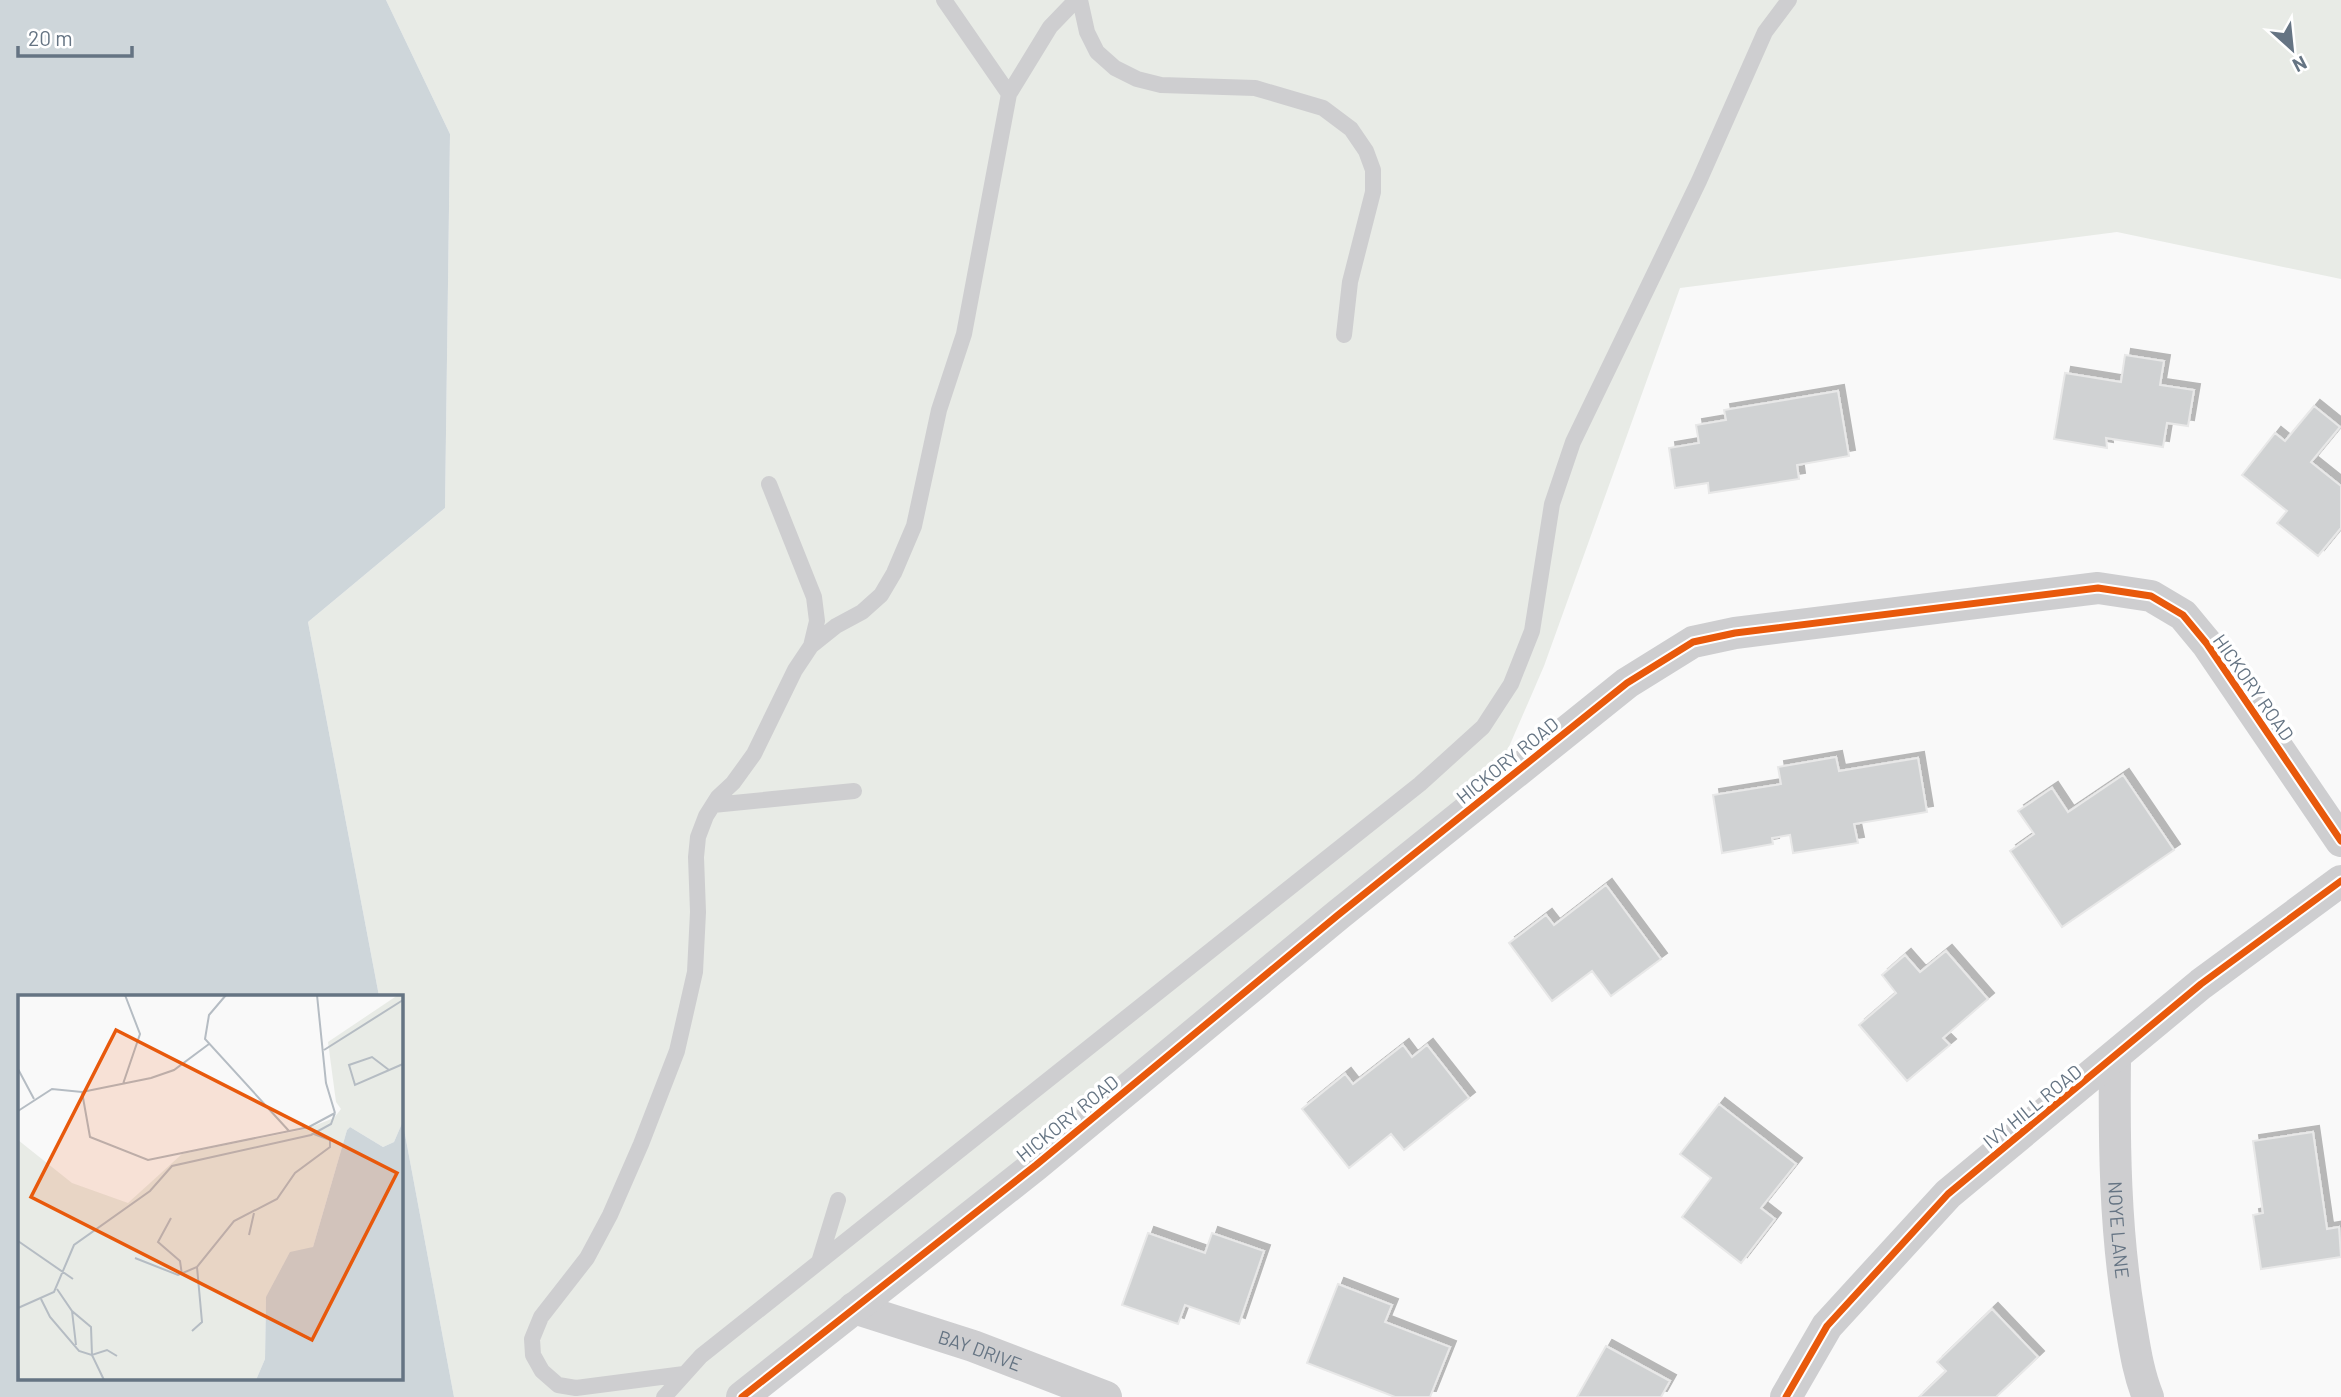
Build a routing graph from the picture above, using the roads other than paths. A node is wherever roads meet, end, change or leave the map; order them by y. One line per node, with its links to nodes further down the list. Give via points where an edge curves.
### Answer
1 (944, 0): 4 (lane)
2 (1078, 0): 4 (lane, via 1050,27); 5 (lane, via 1097,52 1137,79 1161,85 1255,88 1323,108 1351,130 1373,170 1373,192 1350,282)
3 (1789, 0): 14 (lane, via 1765,32 1573,442 1552,504 1532,631 1511,684 1483,727 1409,793)
4 (1009, 94): 7 (lane, via 964,334 939,410 914,526 881,595)
5 (1344, 335)
6 (769, 484): 7 (lane, via 814,597 817,621)
7 (811, 646): 9 (lane, via 754,754)
8 (854, 790): 9 (lane)
9 (713, 806): 16 (lane, via 698,837 695,972 677,1051 610,1215 587,1258 541,1317 532,1339 533,1355 542,1371 558,1385 576,1388)
10 (2341, 841): 15 (street, HICKORY ROAD, via 2207,644 2183,615 2151,596 2098,588 1693,642 1627,683 1036,1166)
11 (2341, 881): 12 (street, IVY HILL ROAD, via 2201,984)
12 (2115, 1058): 20 (street, IVY HILL ROAD, via 1948,1194 1827,1326); 21 (street, NOYE LANE, via 2120,1261 2140,1377)
13 (838, 1200): 14 (lane)
14 (820, 1262): 16 (lane)
15 (854, 1308): 18 (street, HICKORY ROAD); 19 (street, BAY DRIVE, via 973,1346)
16 (684, 1374): 17 (lane)
17 (664, 1397)
18 (742, 1397)
19 (1106, 1397)
20 (1786, 1397)
21 (2148, 1397)

